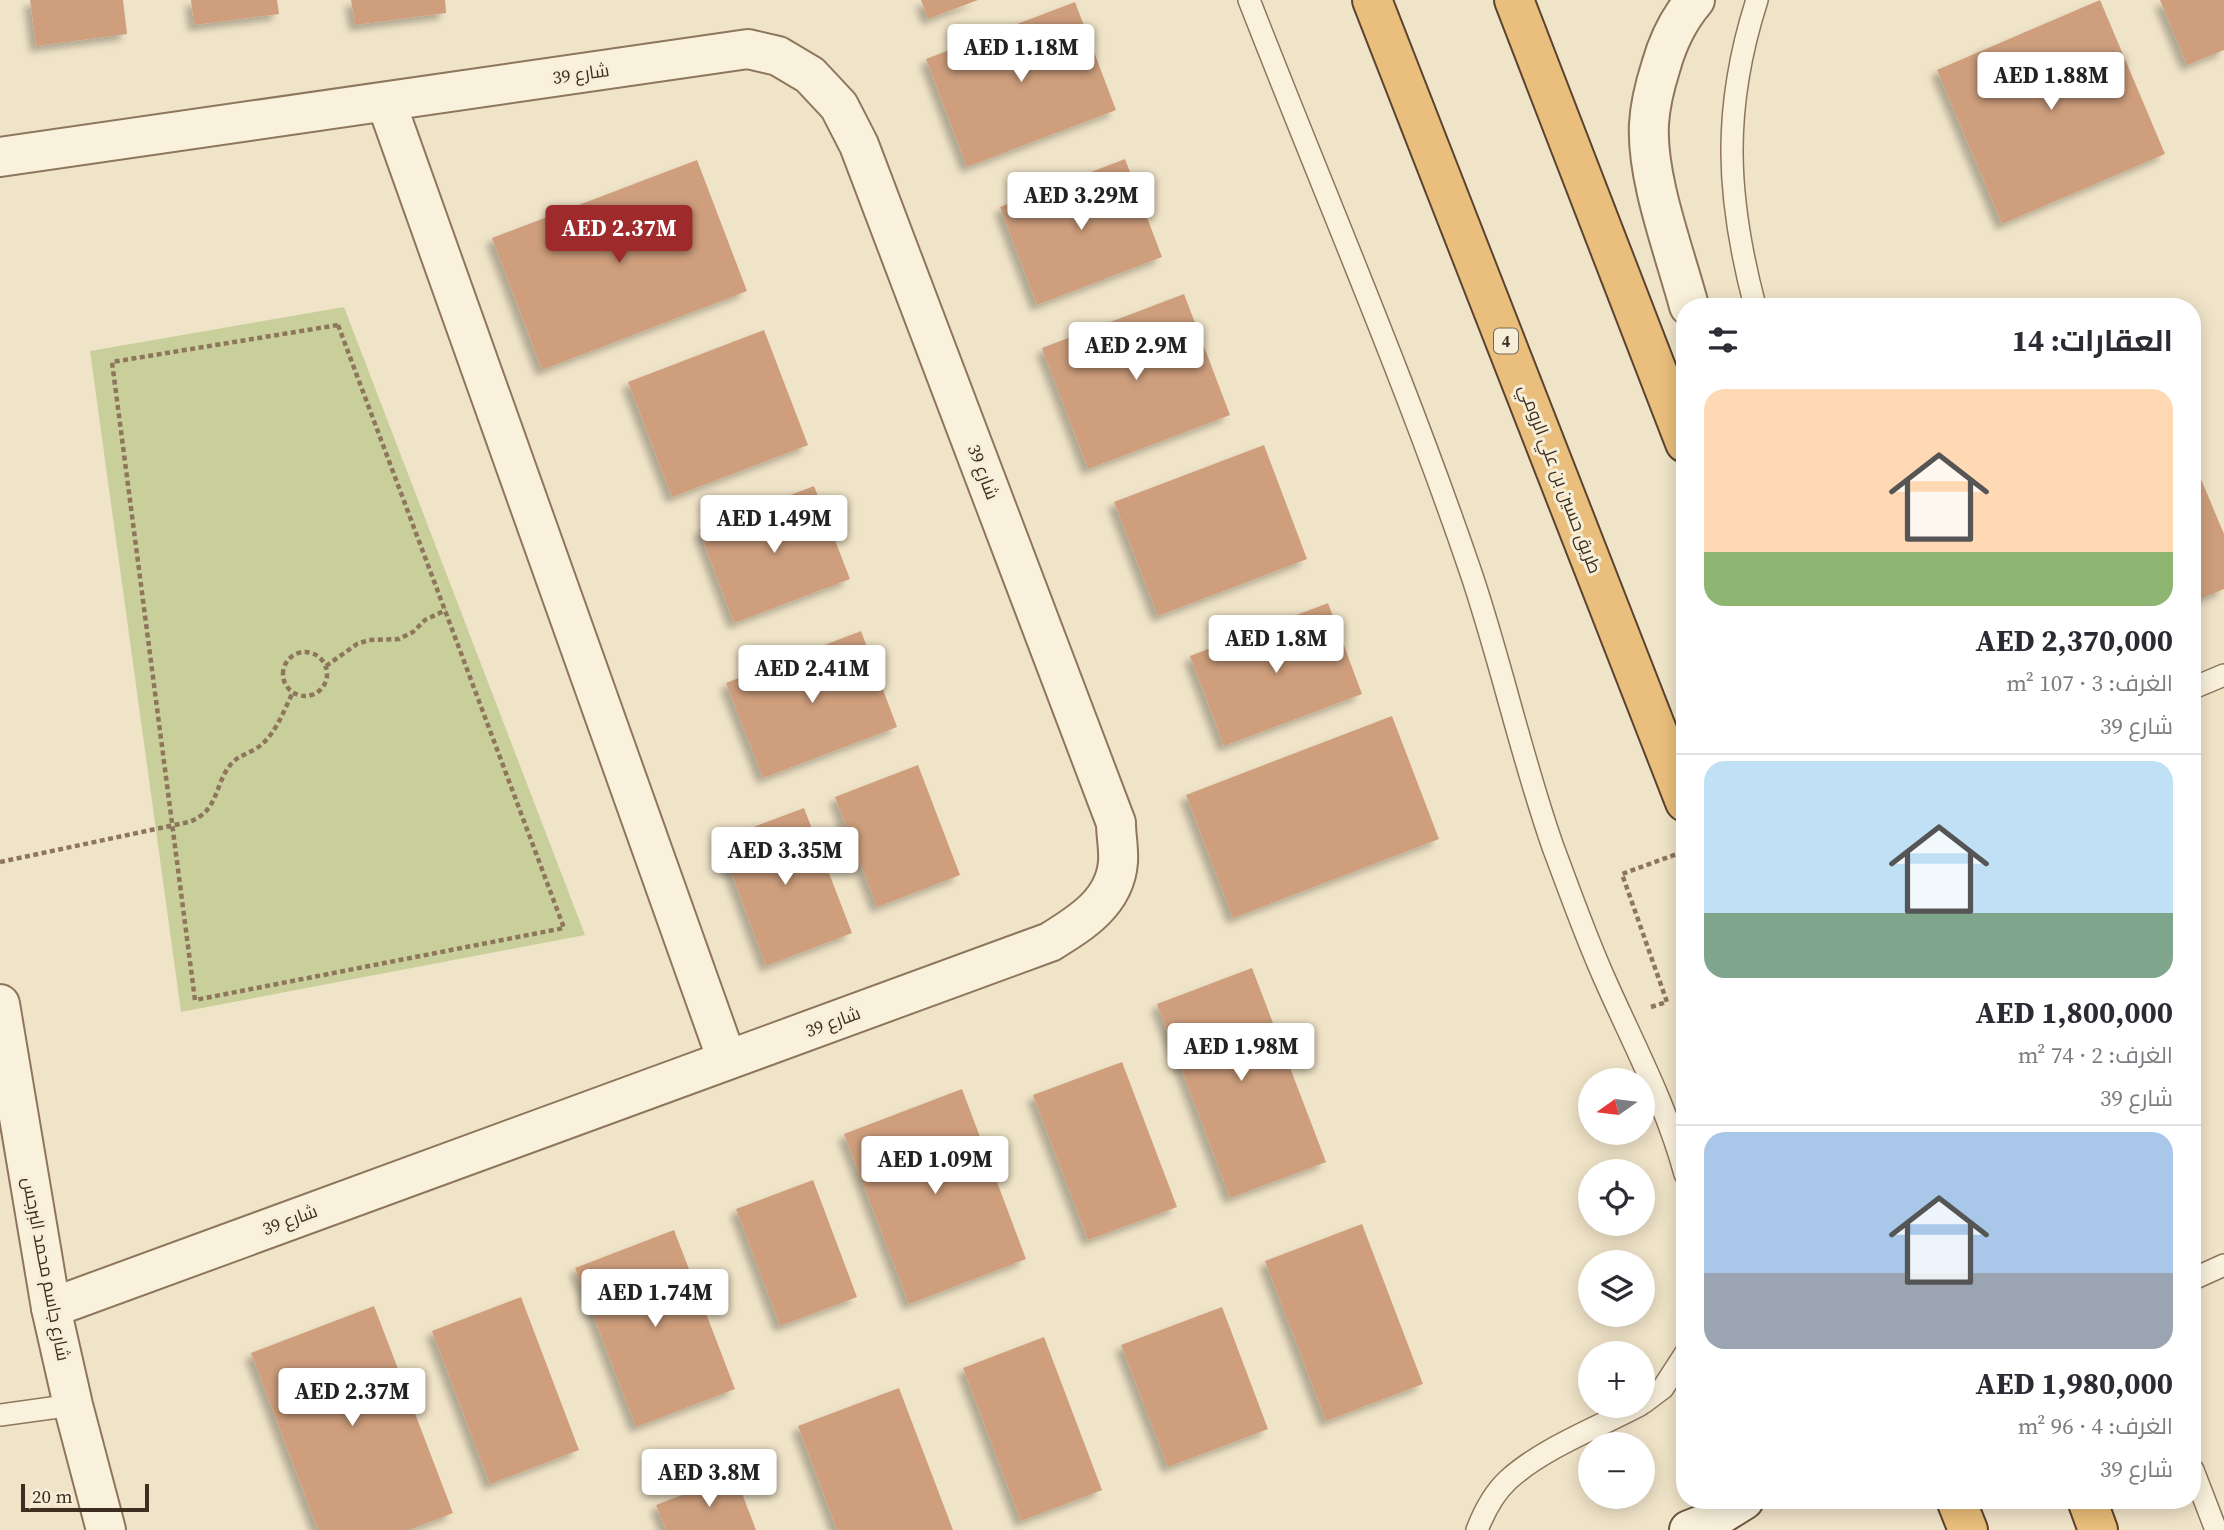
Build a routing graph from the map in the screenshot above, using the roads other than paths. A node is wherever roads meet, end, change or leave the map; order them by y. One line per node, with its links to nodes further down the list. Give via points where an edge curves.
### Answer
1 (1249, 0): 16 (lane, via 1434,470 1576,910)
2 (1372, 0): 13 (highway, طريق حسين بن علي الرومي / 4)
3 (1514, 0): 10 (highway)
4 (1695, 0): 8 (street, via 1669,40 1654,89 1649,126 1657,187)
5 (1757, 0): 9 (lane, via 1738,75 1731,177)
6 (386, 103): 7 (street, شارع 39); 15 (street); 15 (street, شارع 39, via 748,49 778,56 810,75 839,106 859,145 1116,823 1118,863 1110,894 1085,920 1050,942)
7 (0, 157)
8 (1687, 298)
9 (1753, 298)
10 (1676, 420)
11 (2224, 675): 12 (lane)
12 (2201, 685)
13 (1676, 779)
14 (0, 1004): 19 (street, شارع جاسم محمد البرجس)
15 (727, 1060): 19 (street, شارع 39)
16 (1676, 1147)
17 (2224, 1265): 18 (lane)
18 (2201, 1275)
19 (51, 1308): 22 (street, شارع جاسم محمد البرجس)
20 (1676, 1368): 21 (lane)
21 (1655, 1394)
22 (73, 1405): 23 (lane); 29 (street, شارع جاسم محمد البرجس)
23 (0, 1416)
24 (1615, 1418): 30 (lane, via 1528,1464 1506,1481)
25 (2201, 1491): 34 (lane)
26 (1730, 1509): 31 (street)
27 (1960, 1509): 32 (highway)
28 (2090, 1509): 33 (highway)
29 (106, 1530)
30 (1477, 1530)
31 (1689, 1530)
32 (1968, 1530)
33 (2098, 1530)
34 (2216, 1530)

